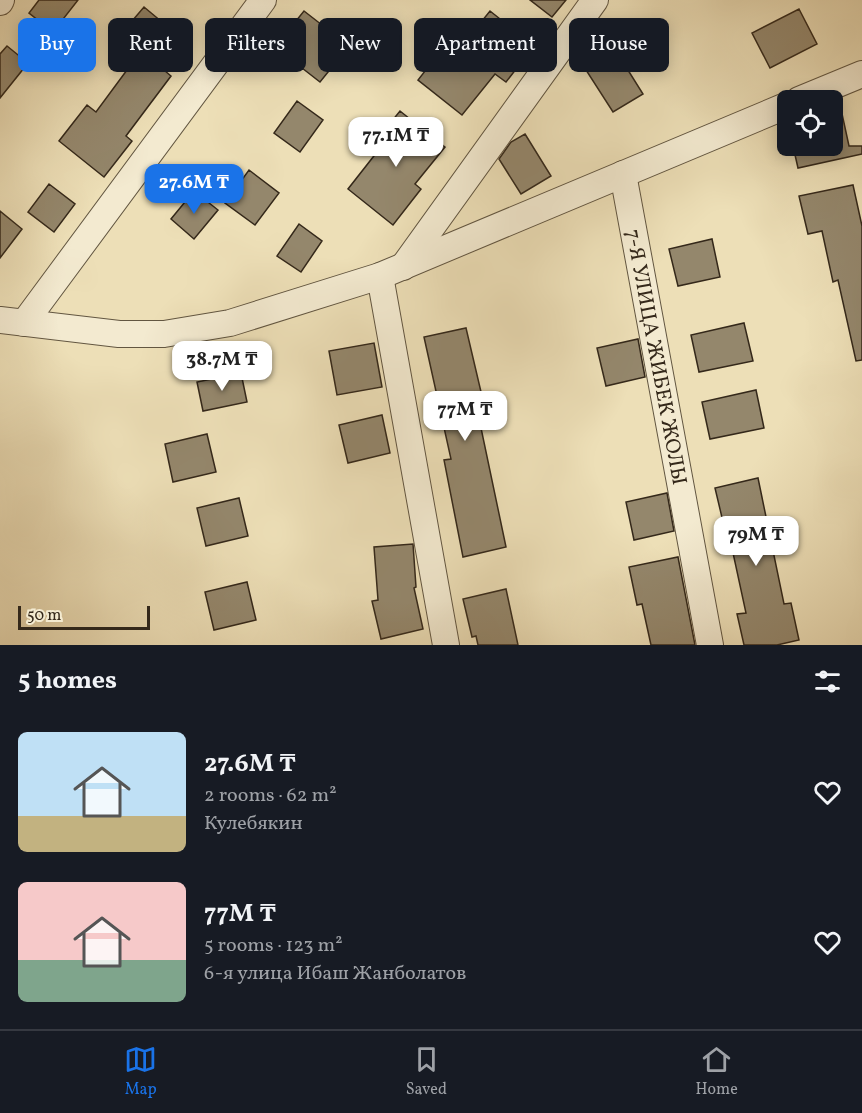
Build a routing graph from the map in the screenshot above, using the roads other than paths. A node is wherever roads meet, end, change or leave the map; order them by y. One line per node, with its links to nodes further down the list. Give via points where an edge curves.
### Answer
1 (263, 0): 8 (street)
2 (595, 0): 7 (street)
3 (862, 76): 4 (street)
4 (825, 90)
5 (777, 110): 6 (street)
6 (623, 174): 7 (street); 10 (street, 7-Я УЛИЦА ЖИБЕК ЖОЛЫ)
7 (391, 271): 8 (street, via 230,323 164,334 119,334); 9 (street)
8 (12, 322)
9 (446, 645)
10 (710, 645)

